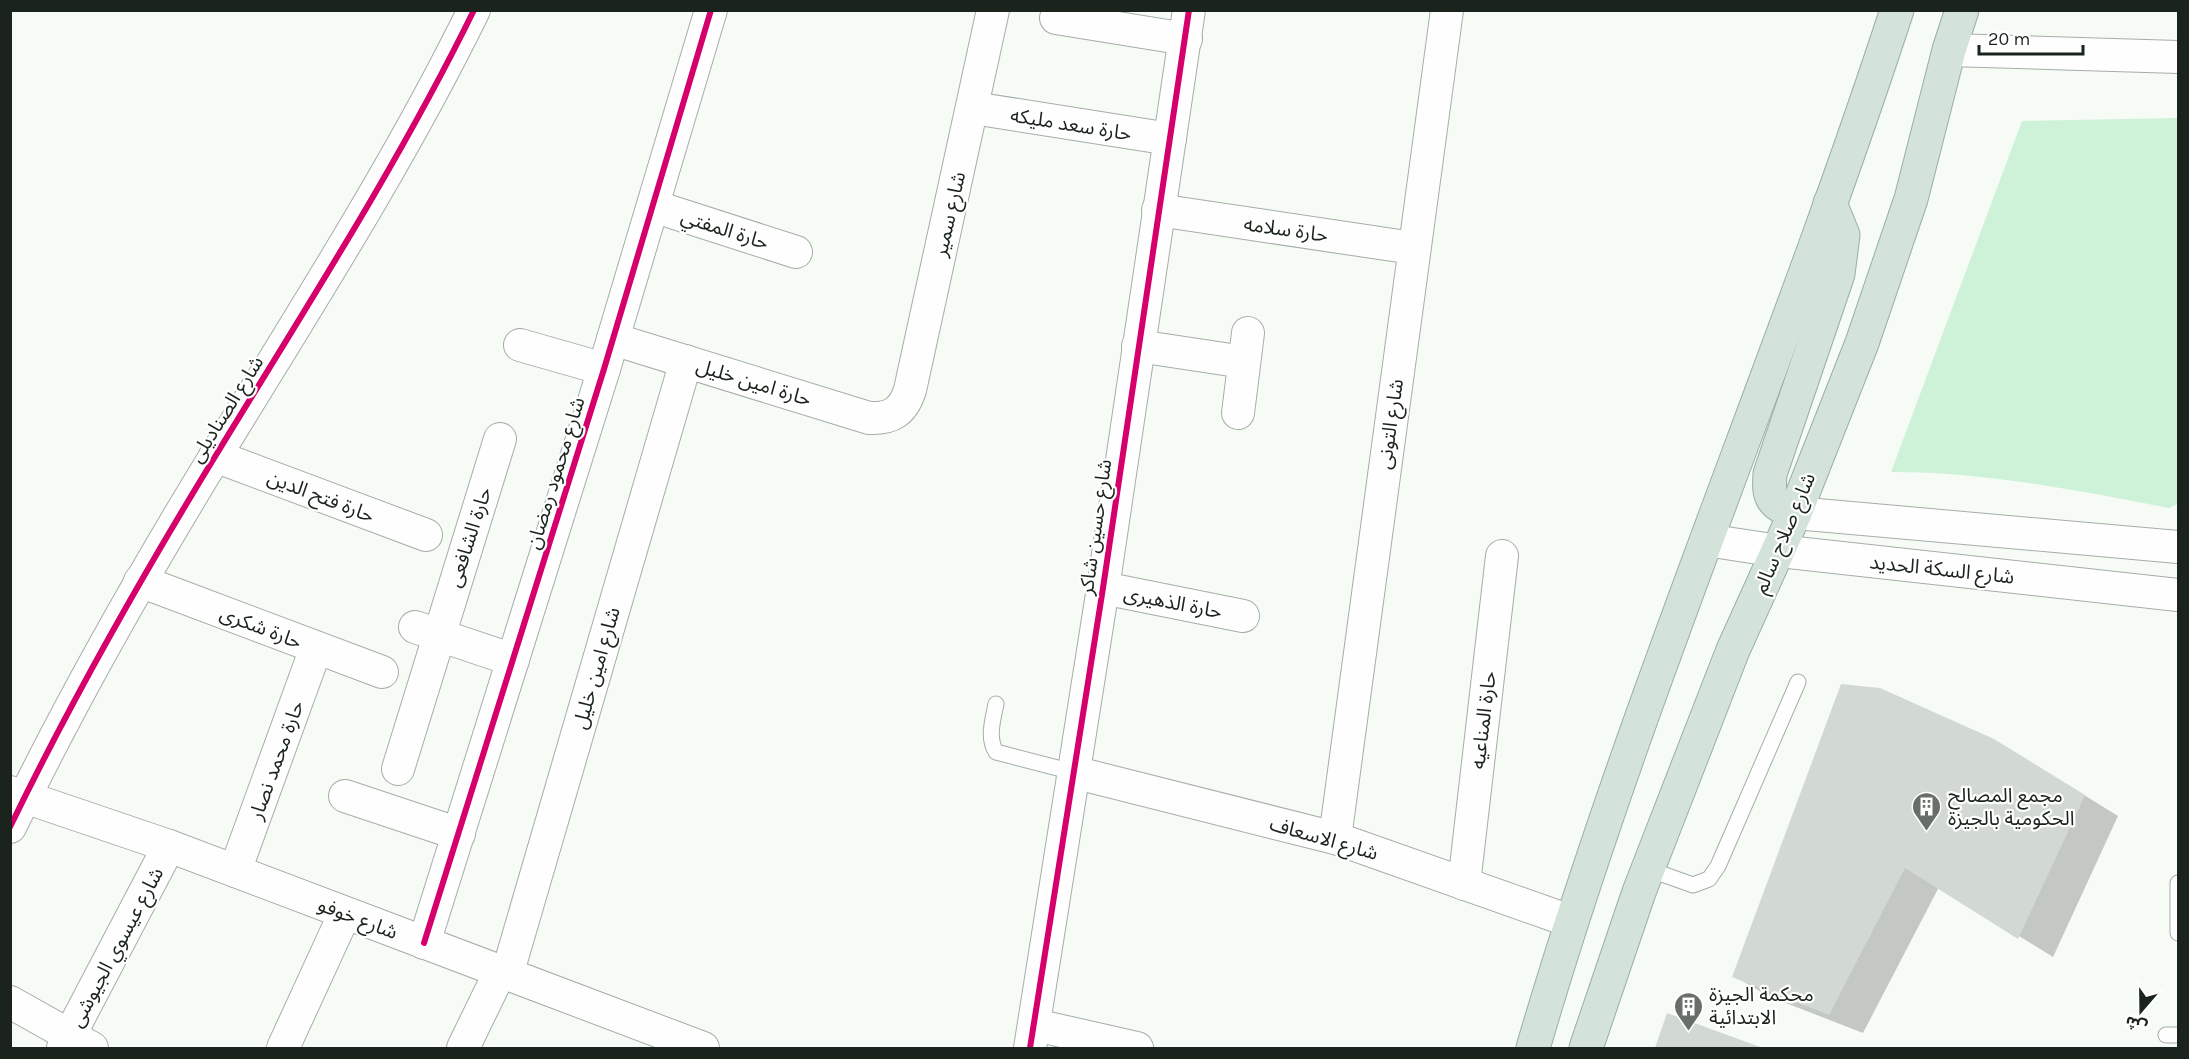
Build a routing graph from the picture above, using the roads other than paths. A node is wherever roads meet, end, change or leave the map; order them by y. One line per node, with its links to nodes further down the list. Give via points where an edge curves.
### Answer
1 (474, 10): 26 (street, شارع الصناديلى, via 426,107)
2 (711, 10): 14 (street, شارع محمود رمضان)
3 (993, 10): 11 (street, شارع سمير)
4 (1446, 10): 16 (street, شارع التونى)
5 (1897, 10): 13 (highway)
6 (1962, 10): 9 (highway, شارع صلاح سالم)
7 (1056, 18): 8 (street)
8 (1187, 25): 12 (street, شارع حسين شاكر)
9 (1949, 50): 10 (street); 27 (highway, شارع صلاح سالم, via 1907,210 1863,342)
10 (2178, 57)
11 (973, 108): 12 (street, حارة سعد مليكه); 24 (street, شارع سمير, via 910,390 906,404)
12 (1170, 140): 15 (street, شارع حسين شاكر)
13 (1830, 203): 27 (highway, via 1843,235 1838,274 1770,474 1768,490 1779,506); 29 (highway)
14 (653, 206): 17 (street, حارة المفتي); 18 (street, شارع محمود رمضان)
15 (1158, 210): 16 (street, حارة سلامه); 20 (street, شارع حسين شاكر)
16 (1413, 248): 49 (street, شارع التونى)
17 (796, 252)
18 (613, 339): 21 (street, حارة امين خليل); 22 (street, شارع محمود رمضان)
19 (520, 345): 22 (street)
20 (1138, 346): 23 (street, via 1246,348); 34 (street, شارع حسين شاكر)
21 (686, 361): 24 (street, حارة امين خليل, via 869,418 883,419); 59 (street, شارع امين خليل)
22 (604, 369): 39 (street, شارع محمود رمضان)
23 (1238, 413)
24 (896, 414)
25 (500, 440): 37 (street, حارة الشافعى)
26 (215, 456): 28 (street, حارة فتح الدين); 33 (street, شارع الصناديلى)
27 (1795, 513): 30 (street); 31 (highway, شارع صلاح سالم)
28 (426, 535)
29 (1706, 540): 31 (street, شارع السكة الحديد); 56 (highway)
30 (2178, 547)
31 (1778, 551): 35 (street, شارع السكة الحديد); 51 (highway, شارع صلاح سالم, via 1732,650)
32 (1502, 556): 54 (street, حارة المناعيه)
33 (140, 581): 38 (street, حارة شكرى); 45 (street, شارع الصناديلى)
34 (1103, 588): 36 (street, حارة الذهيرى); 44 (street, شارع حسين شاكر)
35 (2178, 595)
36 (1243, 616)
37 (426, 631): 39 (street); 43 (street, حارة الشافعى)
38 (316, 648): 40 (street, حارة شكرى); 52 (street, حارة محمد نصار)
39 (513, 660): 48 (street, شارع محمود رمضان)
40 (382, 672)
41 (1798, 682): 51 (lane, via 1709,879 1694,885)
42 (996, 704): 44 (lane, via 991,744 996,752)
43 (398, 769)
44 (1073, 772): 49 (street, شارع الاسعاف); 61 (street, شارع حسين شاكر)
45 (18, 795): 47 (street, شارع الصناديلى); 50 (street, شارع خوفو)
46 (345, 796): 48 (street)
47 (10, 827)
48 (459, 834): 58 (street, شارع محمود رمضان)
49 (1335, 838): 54 (street, شارع الاسعاف)
50 (168, 846): 52 (street, شارع خوفو); 62 (street, شارع عيسوي الجيوشى)
51 (1648, 869): 68 (highway, شارع صلاح سالم)
52 (235, 872): 55 (street, شارع خوفو)
53 (2178, 883): 57 (lane)
54 (1464, 884): 56 (street, شارع الاسعاف)
55 (345, 913): 58 (street, شارع خوفو); 64 (street)
56 (1570, 921): 67 (highway)
57 (2178, 933)
58 (424, 943): 59 (street, شارع خوفو)
59 (503, 973): 63 (street, شارع خوفو); 65 (street, شارع امين خليل)
60 (10, 1002): 62 (street)
61 (1033, 1037): 66 (street)
62 (75, 1044)
63 (692, 1047)
64 (283, 1048)
65 (463, 1048)
66 (1137, 1048)
67 (1533, 1048)
68 (1586, 1048)

